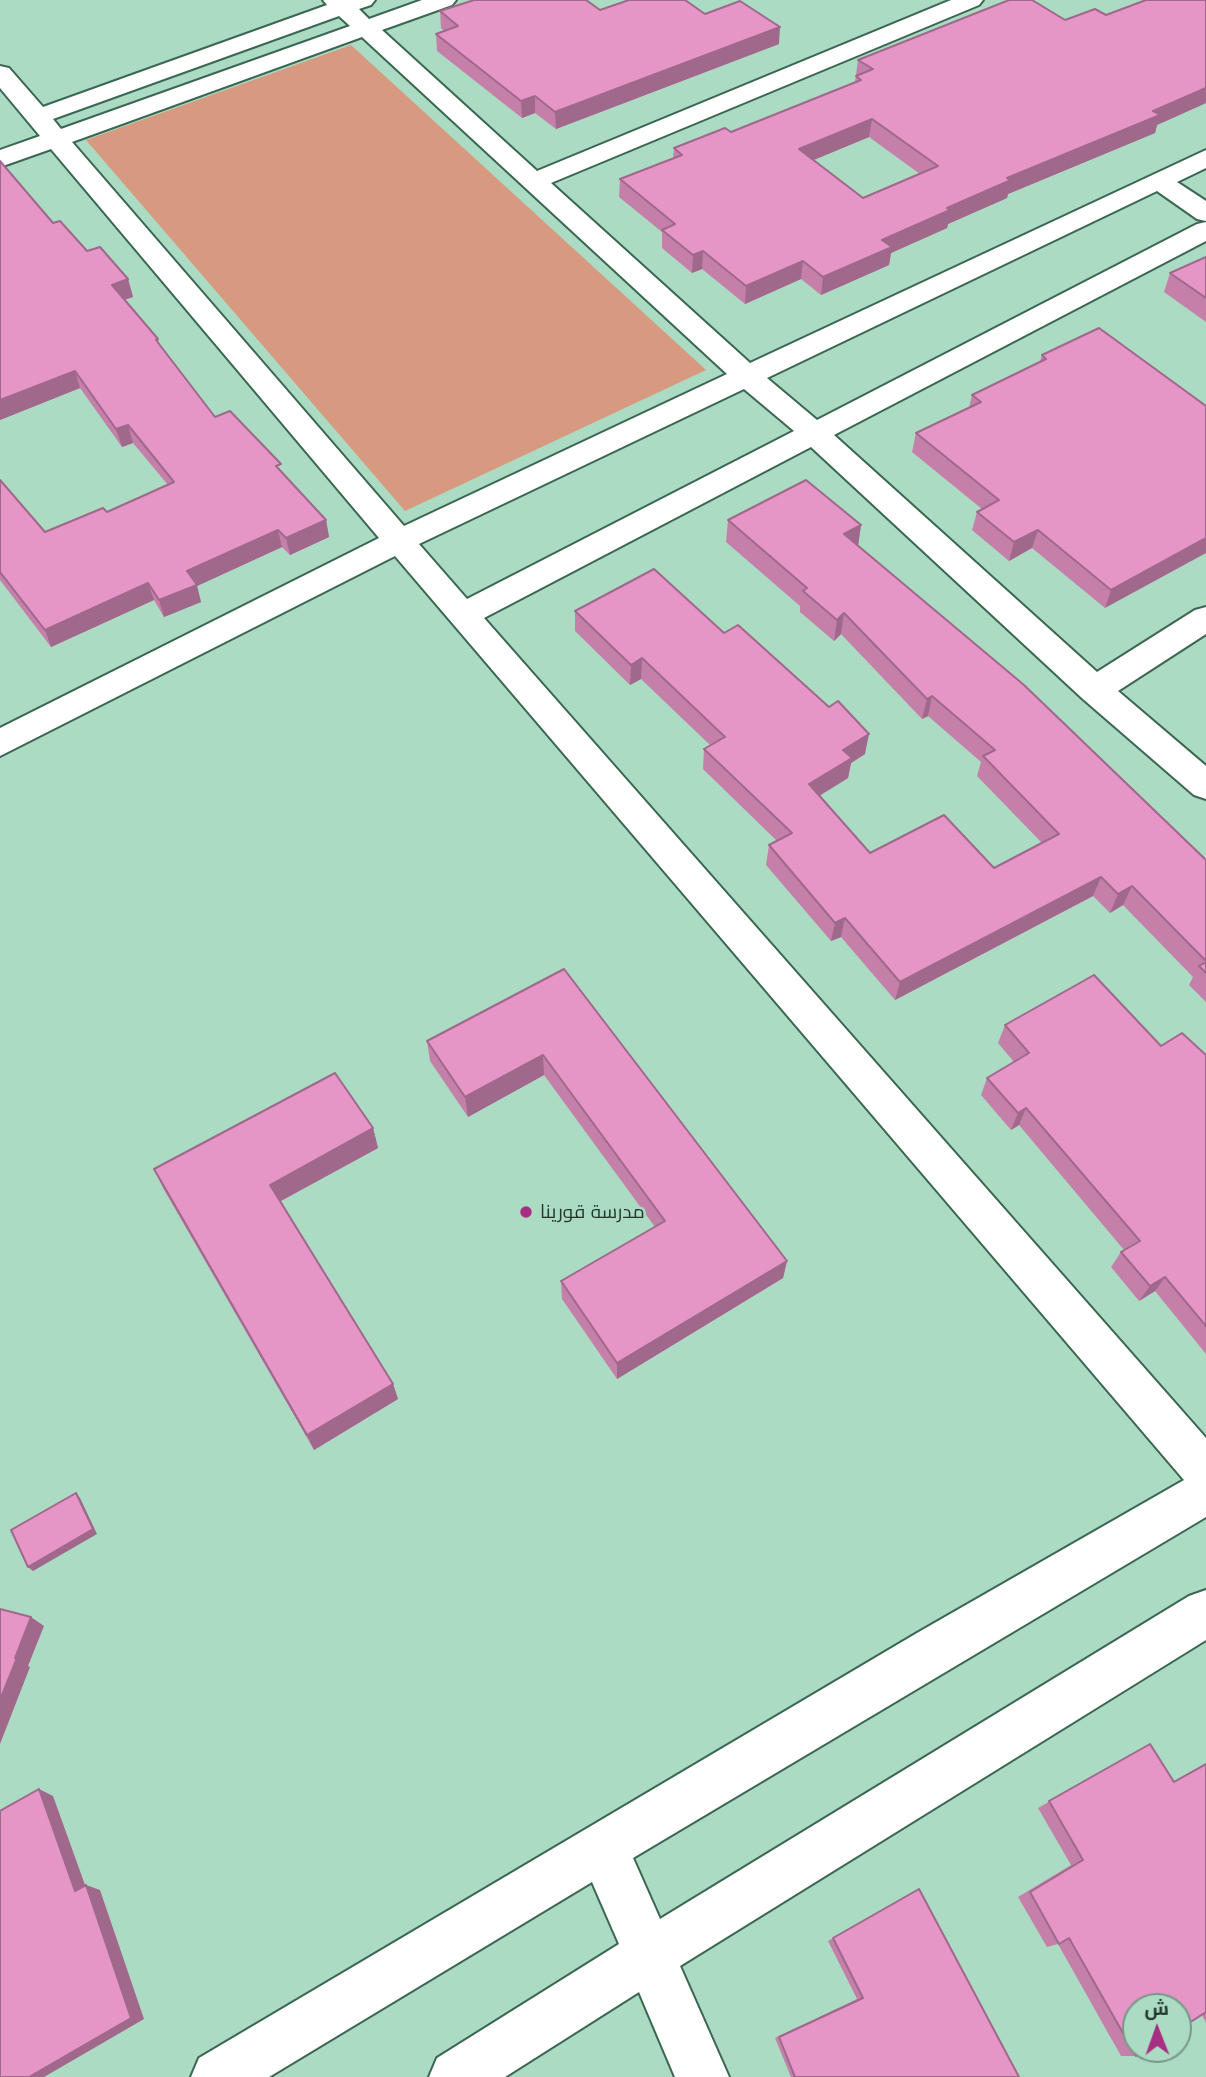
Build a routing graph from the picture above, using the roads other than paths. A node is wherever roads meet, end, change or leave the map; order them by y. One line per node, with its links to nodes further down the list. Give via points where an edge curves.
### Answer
1 (444, 0): 4 (street)
2 (971, 0): 9 (street)
3 (347, 2): 4 (street); 6 (street)
4 (366, 29): 6 (street); 9 (street)
5 (0, 73): 6 (street)
6 (36, 127): 8 (street); 15 (street)
7 (1206, 158): 10 (street)
8 (0, 159)
9 (535, 181): 13 (street)
10 (1159, 181): 11 (street); 13 (street)
11 (1206, 213)
12 (1206, 230): 14 (street)
13 (746, 375): 14 (street); 15 (street)
14 (814, 433): 16 (street); 18 (street)
15 (399, 541): 16 (street); 19 (street)
16 (463, 615): 21 (street)
17 (1206, 618): 18 (street)
18 (1096, 690): 20 (street)
19 (0, 743)
20 (1206, 786)
21 (1206, 1471)
22 (1206, 1492): 24 (street)
23 (1206, 1614): 25 (street)
24 (603, 1848): 25 (street); 26 (street)
25 (651, 1954): 27 (street); 28 (street)
26 (218, 2077)
27 (456, 2077)
28 (702, 2077)

